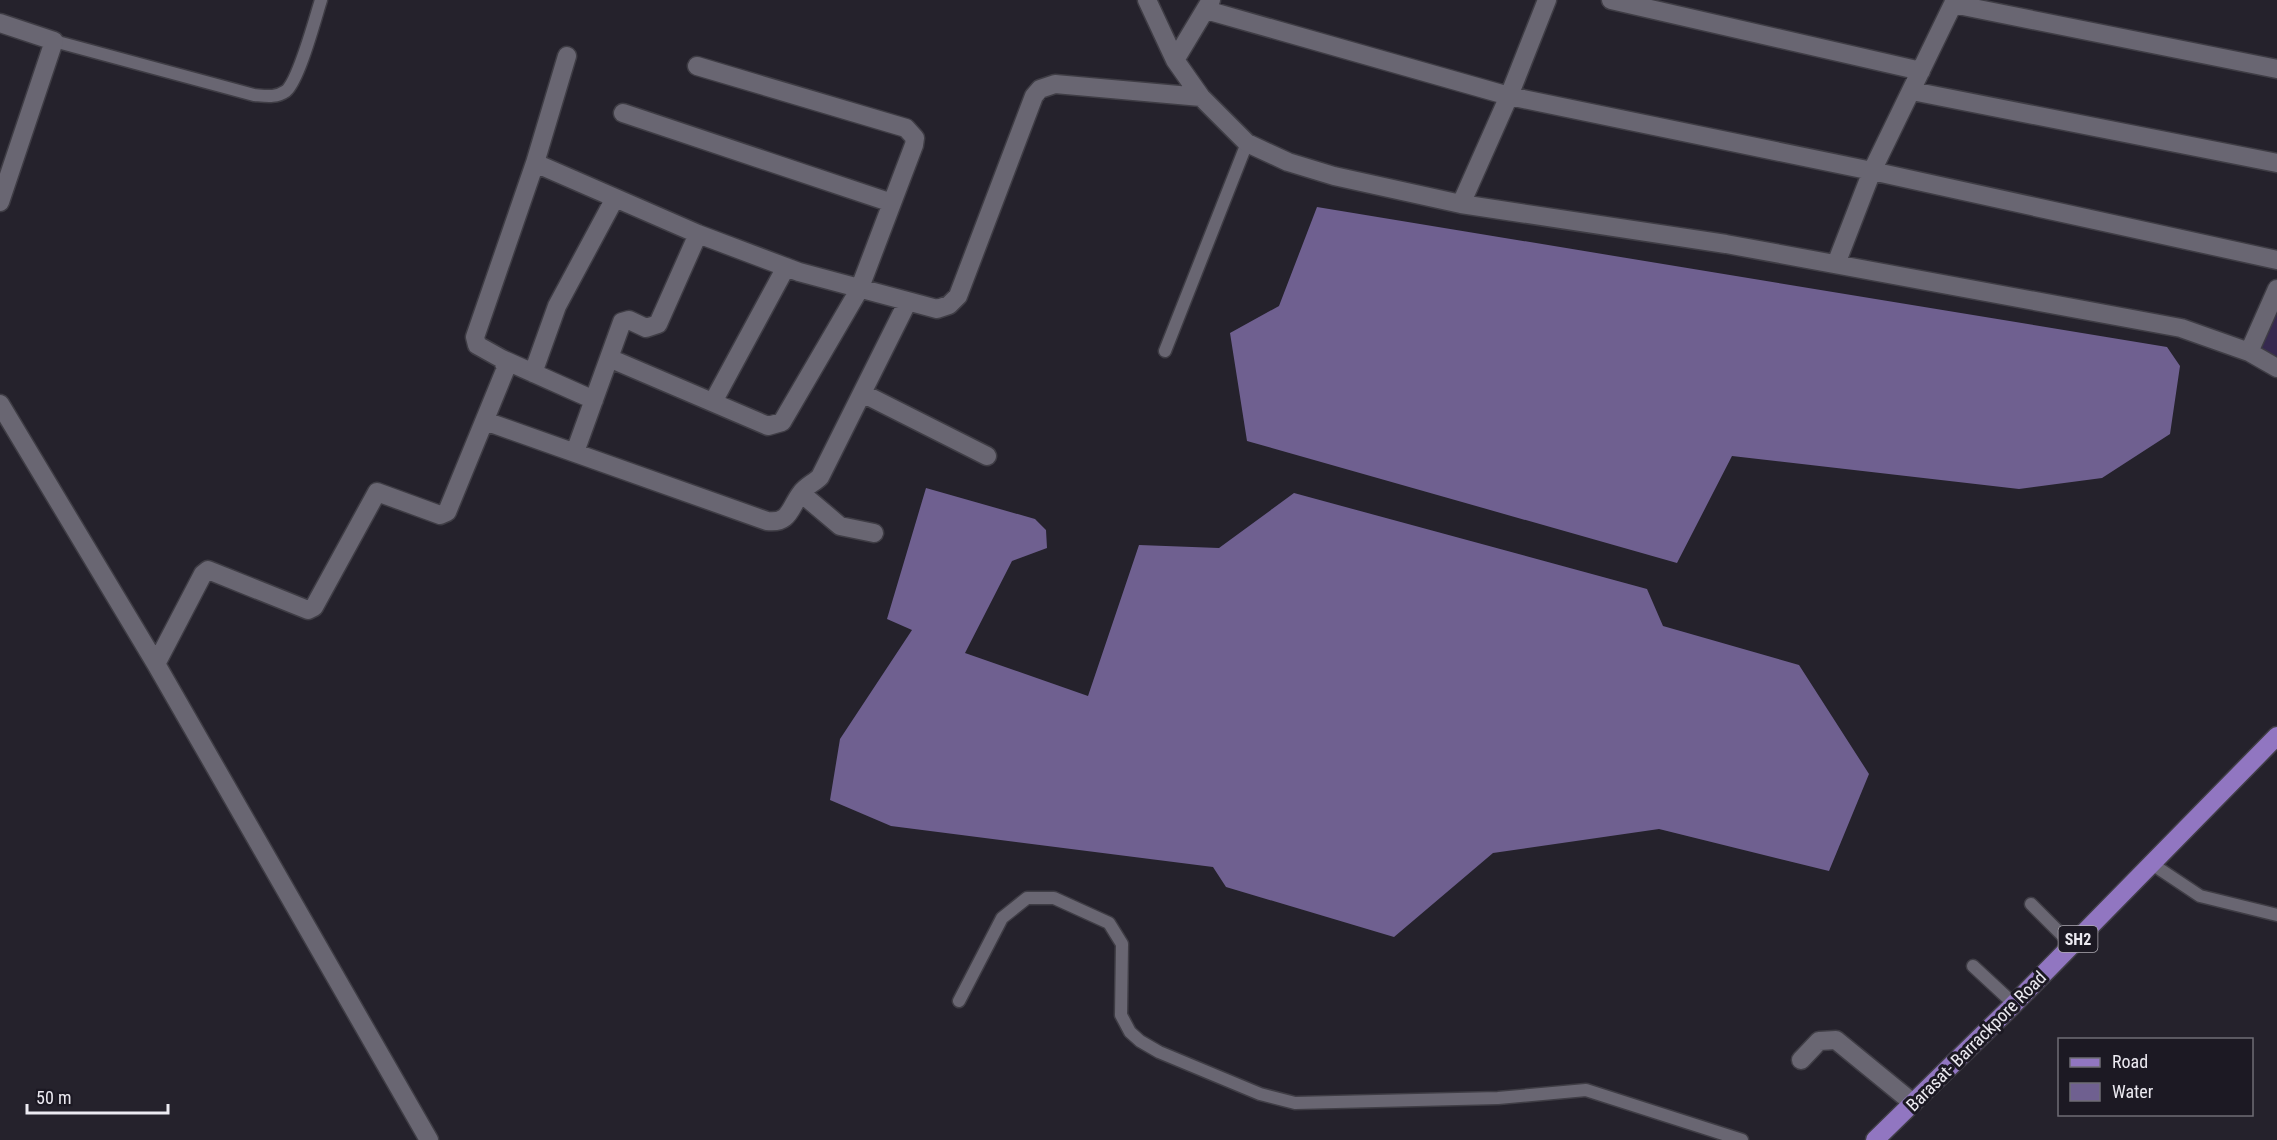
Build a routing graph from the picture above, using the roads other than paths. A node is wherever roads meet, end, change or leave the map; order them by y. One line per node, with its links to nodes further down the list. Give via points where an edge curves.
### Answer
1 (321, 0): 8 (lane, via 295,75 287,90 274,97)
2 (1147, 0): 10 (street)
3 (1547, 0): 15 (street)
4 (1611, 0): 13 (street)
5 (1954, 2): 12 (street); 13 (street)
6 (1209, 5): 10 (street); 15 (street)
7 (0, 23): 8 (street)
8 (54, 41): 23 (street)
9 (567, 56): 19 (street)
10 (1175, 60): 16 (street)
11 (697, 66): 24 (street, via 911,132 914,145)
12 (2277, 69)
13 (1921, 71): 14 (street)
14 (1912, 91): 20 (street); 21 (street)
15 (1509, 96): 21 (street); 25 (street)
16 (1201, 97): 18 (street); 32 (street, via 1055,84 1040,89 1034,96 958,296 937,309)
17 (623, 113): 24 (street)
18 (1246, 143): 25 (street, via 1288,162 1334,176); 33 (lane)
19 (536, 163): 22 (street); 36 (street, via 475,337 477,345)
20 (2277, 163)
21 (1872, 171): 27 (street); 28 (street)
22 (615, 198): 26 (street); 38 (street, via 557,306)
23 (0, 202)
24 (892, 203): 30 (street)
25 (1461, 204): 28 (street)
26 (698, 234): 29 (street); 35 (street, via 658,324 646,328 622,322)
27 (2277, 260)
28 (1836, 264): 34 (street, via 2181,328)
29 (786, 267): 30 (street); 41 (street)
30 (859, 290): 32 (street); 41 (street, via 782,422 768,426)
31 (2277, 290): 34 (street)
32 (907, 303): 39 (street)
33 (1165, 351)
34 (2249, 352): 37 (street)
35 (609, 358): 40 (street); 41 (street)
36 (502, 359): 38 (street); 43 (street, via 506,368)
37 (2277, 368)
38 (533, 373): 40 (street)
39 (862, 393): 45 (street); 46 (street, via 820,477)
40 (594, 400): 44 (street)
41 (713, 402)
42 (0, 404): 48 (street)
43 (485, 421): 44 (street); 48 (street, via 444,515 376,492 314,608 308,610 208,570)
44 (575, 452): 46 (street, via 767,521 776,522 788,516)
45 (987, 456)
46 (801, 493): 47 (street, via 833,522)
47 (874, 533)
48 (156, 664): 59 (street)
49 (2277, 736): 50 (main road, Barasat- Barrackpore Road / SH2)
50 (2152, 864): 52 (lane, via 2200,896); 53 (main road, Barasat- Barrackpore Road / SH2)
51 (2031, 904): 53 (lane)
52 (2277, 915)
53 (2072, 945): 56 (main road, Barasat- Barrackpore Road / SH2)
54 (1973, 966): 56 (lane)
55 (959, 1001): 60 (lane, via 1002,918 1027,898 1054,898 1109,923 1122,944 1121,1015 1135,1036 1159,1052 1260,1094 1295,1103 1498,1098 1586,1090)
56 (2014, 1004): 58 (main road, Barasat- Barrackpore Road / SH2)
57 (1801, 1060): 58 (street, via 1819,1041 1836,1040)
58 (1912, 1103): 61 (main road, Barasat- Barrackpore Road / SH2)
59 (429, 1140)
60 (1742, 1140)
61 (1875, 1140)

